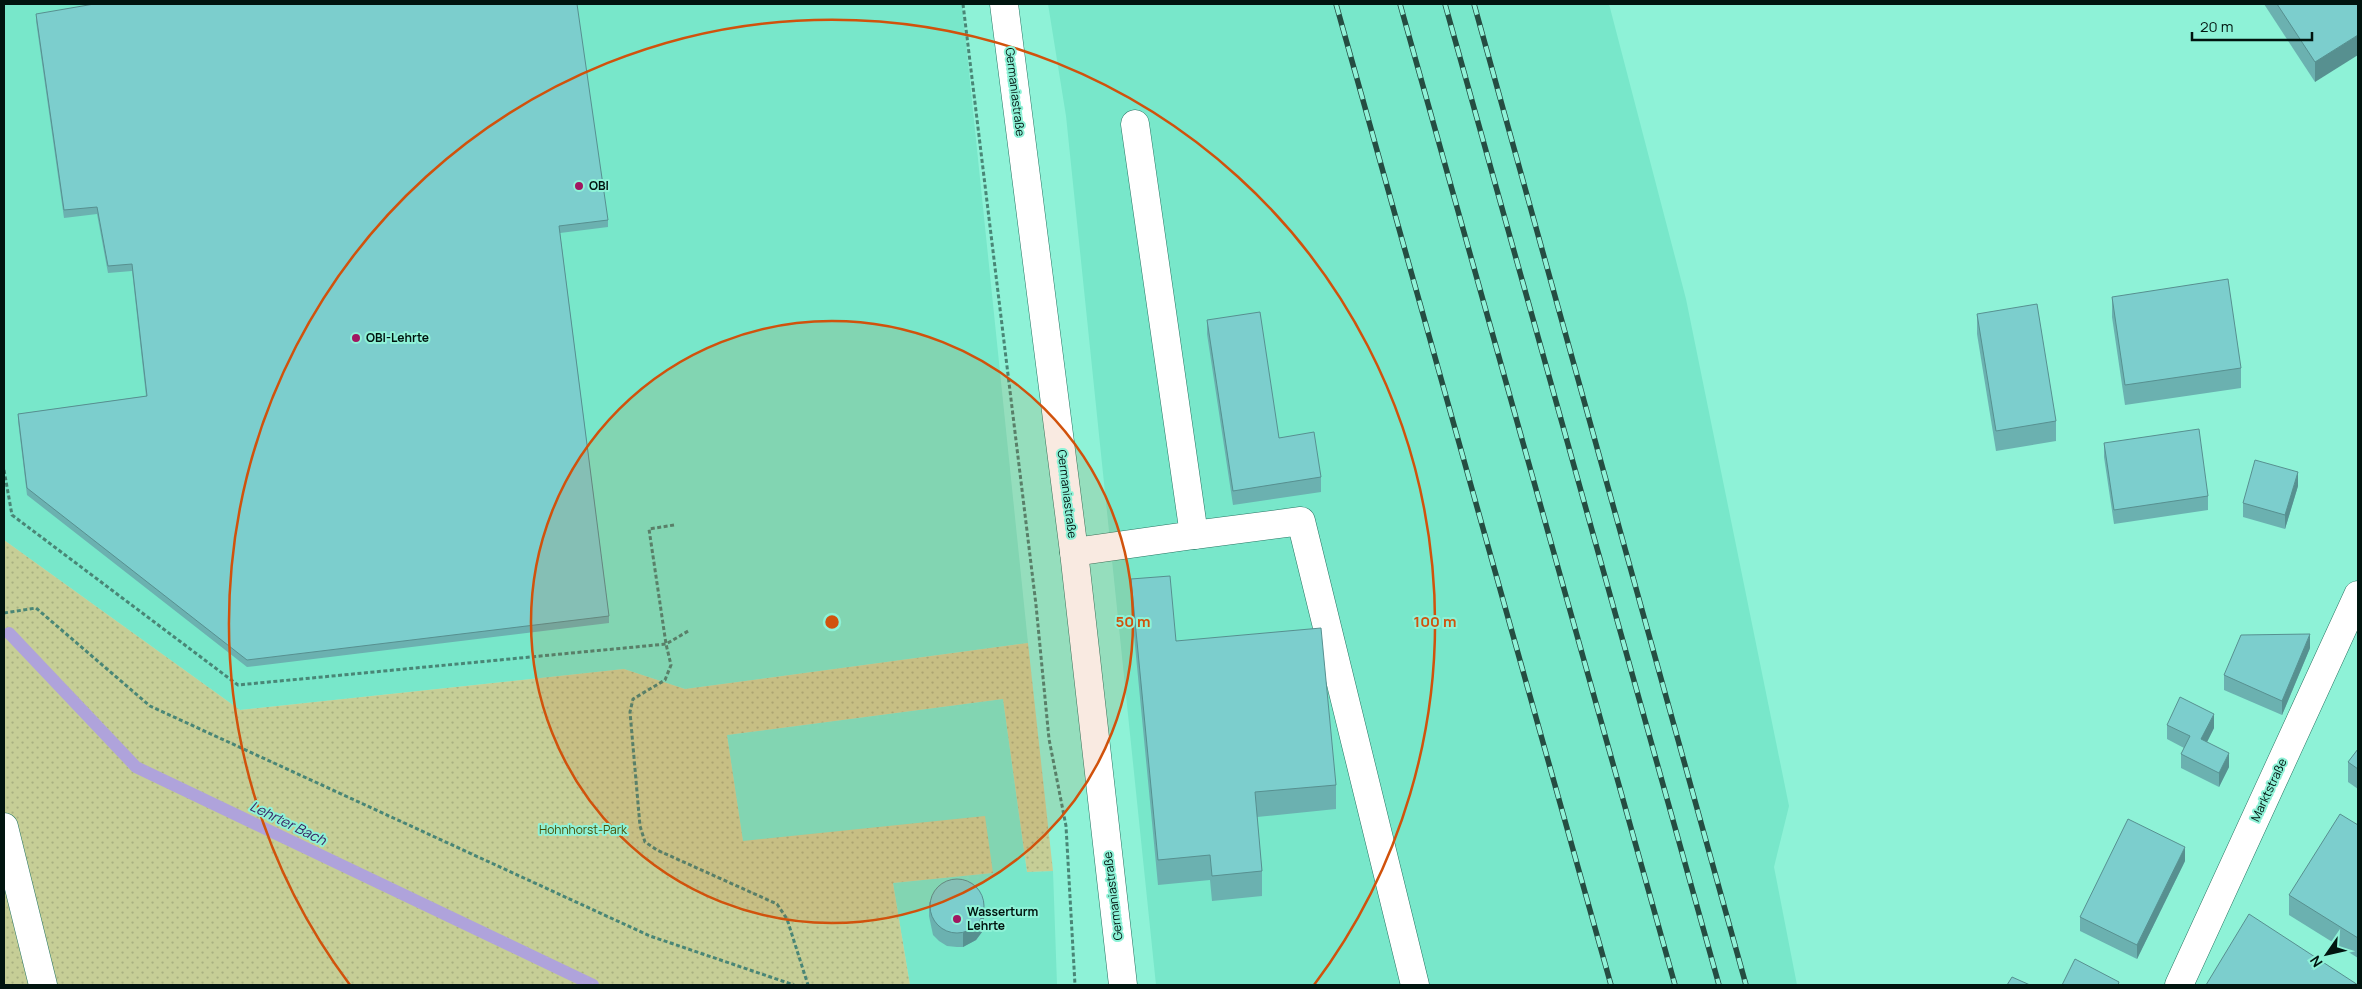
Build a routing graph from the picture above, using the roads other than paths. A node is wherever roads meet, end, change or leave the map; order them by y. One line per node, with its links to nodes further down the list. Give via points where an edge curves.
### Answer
1 (1004, 4): 4 (street, Germaniastraße)
2 (1135, 124): 3 (street)
3 (1194, 535): 4 (street); 9 (street, via 1301,521)
4 (1074, 552): 8 (street, Germaniastraße)
5 (2358, 595): 10 (street, Marktstraße)
6 (4, 827): 7 (street)
7 (43, 985)
8 (1123, 985)
9 (1415, 985)
10 (2179, 985)

